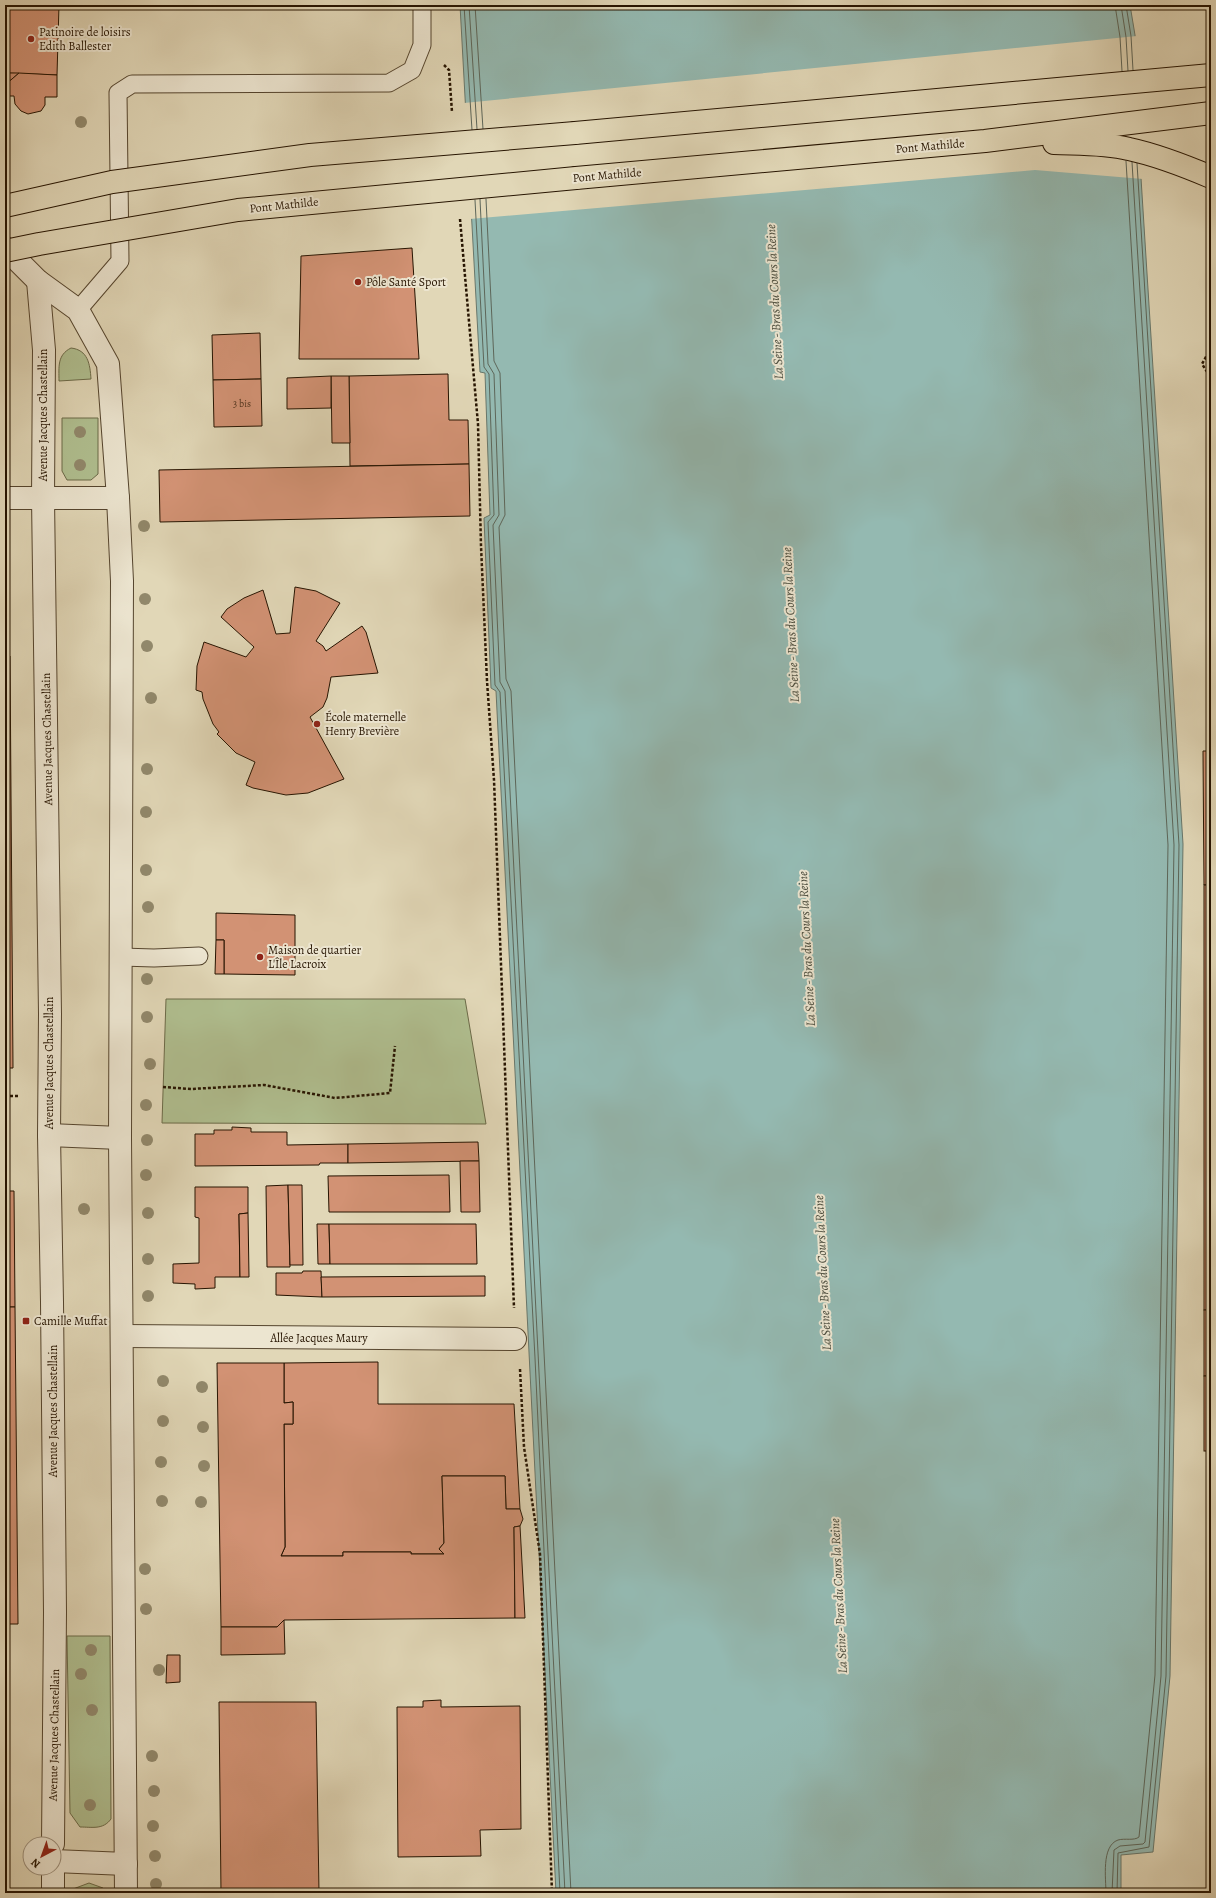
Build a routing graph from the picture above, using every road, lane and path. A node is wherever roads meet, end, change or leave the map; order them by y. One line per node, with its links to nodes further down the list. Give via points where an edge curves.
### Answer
1 (422, 5): 2 (lane)
2 (422, 45): 5 (path, via 449,70); 13 (lane, via 412,70 389,82 132,84 118,93 120,261)
3 (1211, 76): 8 (main road, bridge, via 310,155 112,182)
4 (1211, 113): 6 (main road, Pont Mathilde)
5 (452, 116)
6 (985, 141): 7 (main road, via 1102,145 1129,149 1160,157); 11 (main road, Pont Mathilde, bridge, via 238,210)
7 (1211, 178)
8 (5, 206)
9 (460, 217): 28 (path, via 478,424)
10 (5, 248): 12 (street)
11 (5, 251)
12 (38, 282): 13 (street); 17 (street, Avenue Jacques Chastellain, via 44,350)
13 (78, 310): 18 (street, via 108,364)
14 (1211, 348): 15 (path, via 1202,364)
15 (1211, 378)
16 (5, 498): 17 (street)
17 (43, 498): 18 (street); 25 (street, Avenue Jacques Chastellain)
18 (118, 498): 20 (street, via 122,581)
19 (199, 956): 20 (lane)
20 (121, 957): 26 (street)
21 (396, 1046): 22 (path, via 390,1093 335,1098 264,1085 191,1089)
22 (163, 1087)
23 (5, 1096): 24 (path)
24 (26, 1096)
25 (49, 1135): 26 (street); 29 (street, Avenue Jacques Chastellain, via 55,1612)
26 (120, 1138): 27 (street)
27 (123, 1336): 28 (street, Allée Jacques Maury); 31 (street)
28 (515, 1340): 35 (path, via 520,1373 524,1447 540,1554)
29 (53, 1836)
30 (62, 1861): 31 (street)
31 (126, 1864): 34 (street)
32 (53, 1876): 33 (street)
33 (53, 1893)
34 (126, 1893)
35 (552, 1893)

